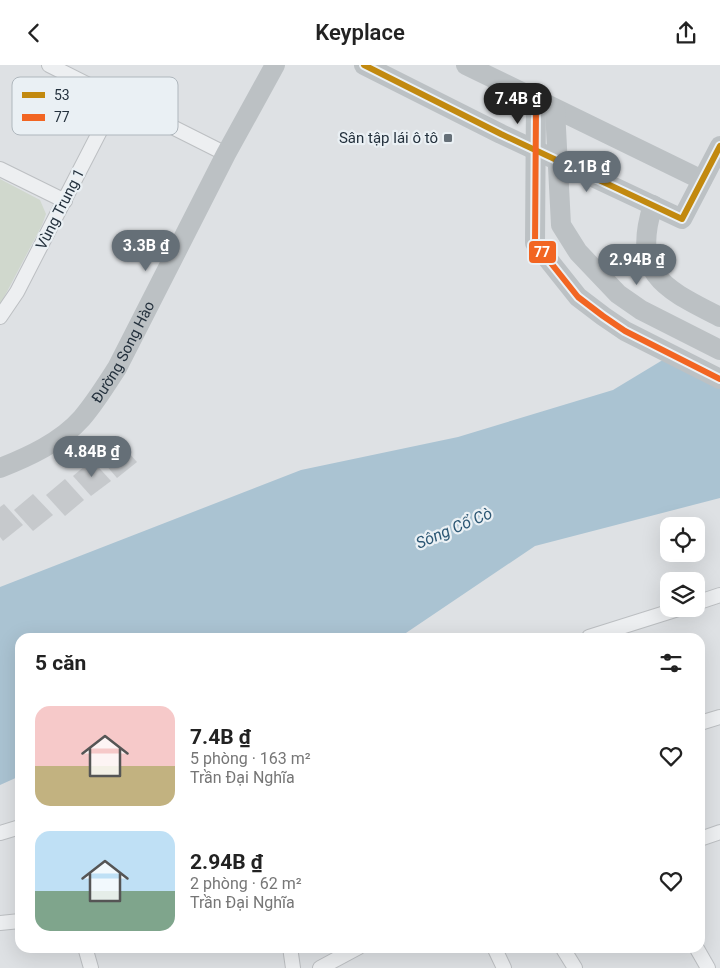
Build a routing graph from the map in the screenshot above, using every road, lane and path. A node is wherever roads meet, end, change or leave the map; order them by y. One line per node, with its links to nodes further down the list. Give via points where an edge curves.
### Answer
1 (49, 65): 5 (street)
2 (274, 65): 12 (main road, Đường Song Hào)
3 (364, 65): 11 (main road)
4 (466, 65): 6 (main road)
5 (74, 77)
6 (536, 99): 7 (main road); 11 (main road)
7 (555, 109): 13 (main road); 15 (main road)
8 (178, 129): 12 (street)
9 (98, 135): 16 (street, Vùng Trung 1)
10 (720, 146): 15 (main road)
11 (536, 150): 13 (main road); 23 (main road, via 535,243 554,269 578,297 603,317)
12 (226, 154): 24 (main road, Đường Song Hào, via 117,368 98,396 81,419 55,441)
13 (558, 160): 17 (main road); 19 (main road, via 561,225 578,252 618,294)
14 (0, 169): 16 (street)
15 (702, 180): 17 (main road, via 682,219)
16 (65, 201): 20 (street, Vùng Trung 1, via 17,292)
17 (653, 205): 18 (main road, via 647,223 646,250 651,269)
18 (661, 283): 19 (main road); 21 (main road)
19 (641, 310): 22 (main road)
20 (0, 317)
21 (720, 317)
22 (720, 350)
23 (720, 379)
24 (0, 468)
25 (720, 595): 26 (street)
26 (705, 600)
27 (660, 615): 28 (street)
28 (602, 633)
29 (720, 717): 30 (street)
30 (705, 722)
31 (15, 828): 33 (street)
32 (720, 832): 34 (street)
33 (0, 833)
34 (705, 837)
35 (15, 922): 36 (street)
36 (0, 923)
37 (87, 953): 43 (street)
38 (291, 953): 44 (street)
39 (348, 953): 45 (street)
40 (497, 953): 46 (street)
41 (566, 953): 47 (street)
42 (699, 953): 48 (street)
43 (91, 968)
44 (293, 968)
45 (320, 968)
46 (504, 968)
47 (575, 968)
48 (708, 968)

